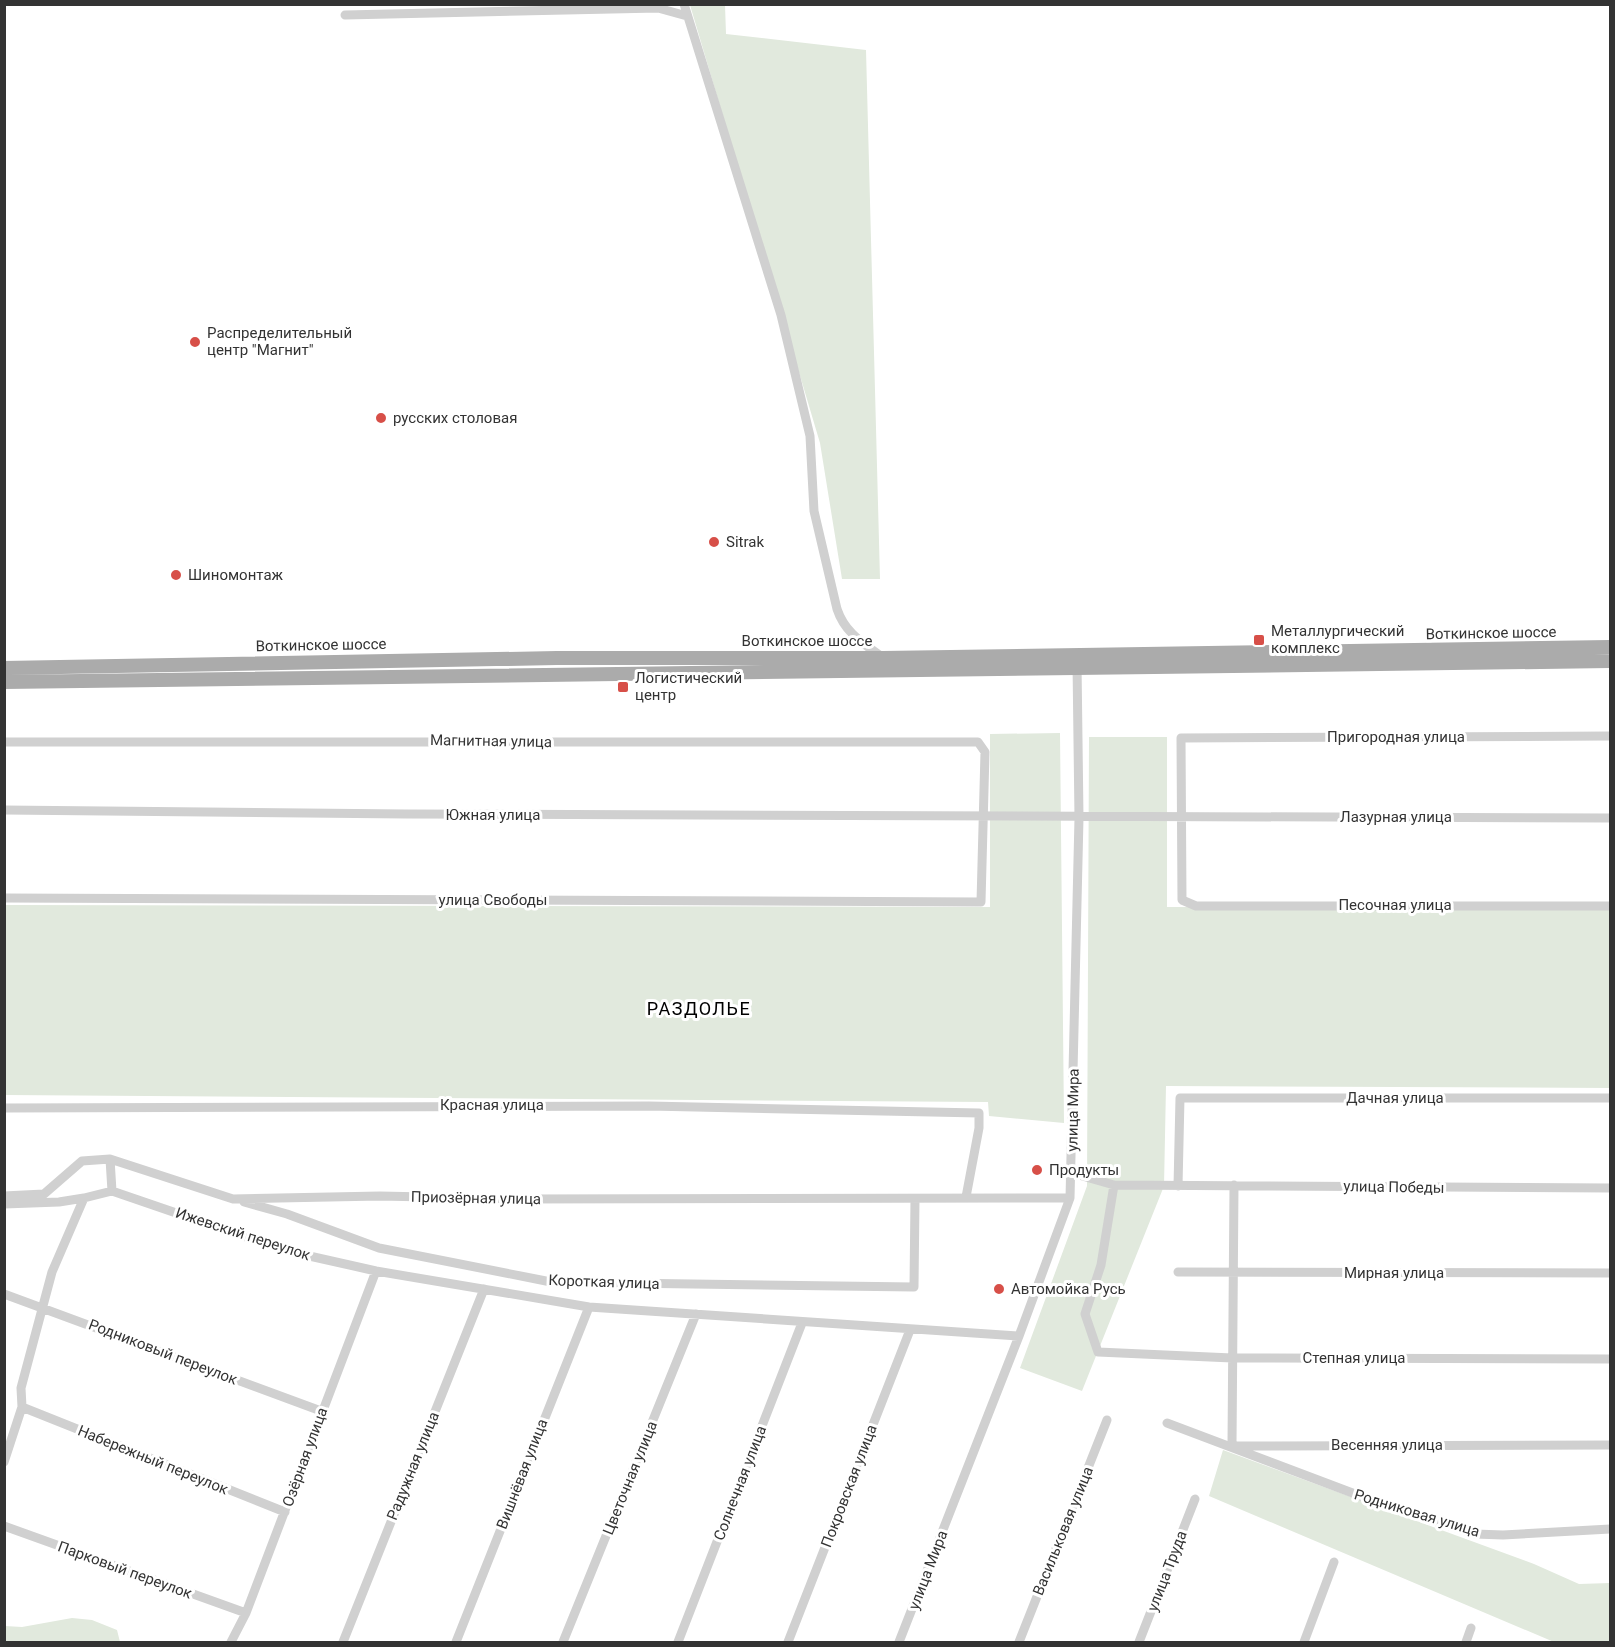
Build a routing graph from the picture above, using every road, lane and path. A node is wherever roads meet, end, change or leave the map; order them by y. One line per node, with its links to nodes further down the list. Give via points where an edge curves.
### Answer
1 (684, 4): 3 (street)
2 (345, 15): 3 (street, via 658,8)
3 (687, 16): 5 (street, via 781,315 810,436 814,511 837,609 854,637)
4 (1611, 647): 7 (main road, Воткинское шоссе)
5 (883, 658): 7 (main road, Воткинское шоссе); 8 (main road, Воткинское шоссе, via 558,658)
6 (1611, 661): 7 (main road, Воткинское шоссе)
7 (1077, 662): 9 (main road, Воткинское шоссе); 15 (street, улица Мира)
8 (4, 669)
9 (4, 682)
10 (1611, 736): 14 (street, Пригородная улица, via 1181,738)
11 (4, 742): 13 (street, Магнитная улица, via 978,742 985,752)
12 (4, 810): 13 (street, Южная улица)
13 (982, 816): 15 (street, Южная улица); 17 (street, улица Свободы, via 981,902)
14 (1182, 817): 15 (street, Лазурная улица); 16 (street, Лазурная улица); 18 (street, Песочная улица, via 1182,900 1196,906)
15 (1079, 818): 22 (street, улица Мира)
16 (1611, 818)
17 (4, 898)
18 (1611, 906)
19 (1611, 1098): 25 (street, Дачная улица, via 1180,1098)
20 (4, 1108): 29 (street, Красная улица, via 638,1106 979,1113)
21 (110, 1159): 27 (street); 28 (street, Приозёрная улица, via 82,1161 44,1194); 32 (street, Приозёрная улица)
22 (1072, 1173): 23 (street, улица Победы); 31 (street, улица Мира)
23 (1114, 1185): 25 (street, улица Победы); 47 (street, Степная улица, via 1101,1265 1085,1314 1098,1352)
24 (1234, 1185): 25 (street, улица Победы); 26 (street, улица Победы); 37 (street)
25 (1178, 1186)
26 (1611, 1188)
27 (112, 1191): 30 (street); 35 (street, Ижевский переулок, via 287,1251)
28 (4, 1196)
29 (966, 1197): 31 (street, Приозёрная улица); 33 (street, Приозёрная улица)
30 (84, 1198): 34 (street); 41 (street)
31 (1070, 1198): 46 (street, улица Мира)
32 (233, 1199): 33 (street, Приозёрная улица, via 380,1196); 33 (street, Короткая улица, via 380,1248 551,1282 914,1287)
33 (915, 1199)
34 (4, 1204)
35 (376, 1271): 39 (street, Ижевский переулок); 50 (street, Озёрная улица)
36 (1178, 1272): 37 (street, Мирная улица)
37 (1232, 1272): 38 (street, Мирная улица); 47 (street)
38 (1611, 1273)
39 (483, 1289): 42 (street, Ижевский переулок); 64 (street, Радужная улица)
40 (4, 1294): 41 (street, Родниковый переулок)
41 (42, 1306): 49 (street, via 21,1388); 50 (street, Родниковый переулок)
42 (589, 1306): 43 (street, Ижевский переулок); 65 (street, Вишнёвая улица)
43 (696, 1314): 44 (street, Ижевский переулок); 66 (street, Цветочная улица)
44 (802, 1323): 45 (street, Ижевский переулок); 67 (street, Солнечная улица)
45 (910, 1330): 46 (street, Ижевский переулок); 68 (street, Покровская улица)
46 (1019, 1336): 69 (street, улица Мира)
47 (1232, 1358): 48 (street, Степная улица); 54 (street)
48 (1611, 1359)
49 (22, 1407): 55 (street); 57 (street, Набережный переулок)
50 (321, 1411): 57 (street, Озёрная улица)
51 (1107, 1420): 70 (street, Васильковая улица)
52 (1167, 1423): 54 (street, Весенняя улица)
53 (1611, 1445): 54 (street, Весенняя улица)
54 (1232, 1446): 59 (street, Родниковая улица, via 1387,1506 1475,1534)
55 (4, 1462)
56 (1195, 1499): 71 (street, улица Труда)
57 (285, 1512): 61 (street, Озёрная улица)
58 (4, 1526): 61 (street, Парковый переулок)
59 (1611, 1529)
60 (1334, 1562): 72 (street)
61 (246, 1613): 63 (street, Озёрная улица)
62 (1471, 1628): 73 (street)
63 (231, 1642)
64 (343, 1642)
65 (456, 1642)
66 (563, 1642)
67 (678, 1642)
68 (788, 1642)
69 (899, 1642)
70 (1019, 1642)
71 (1139, 1642)
72 (1304, 1642)
73 (1466, 1642)

